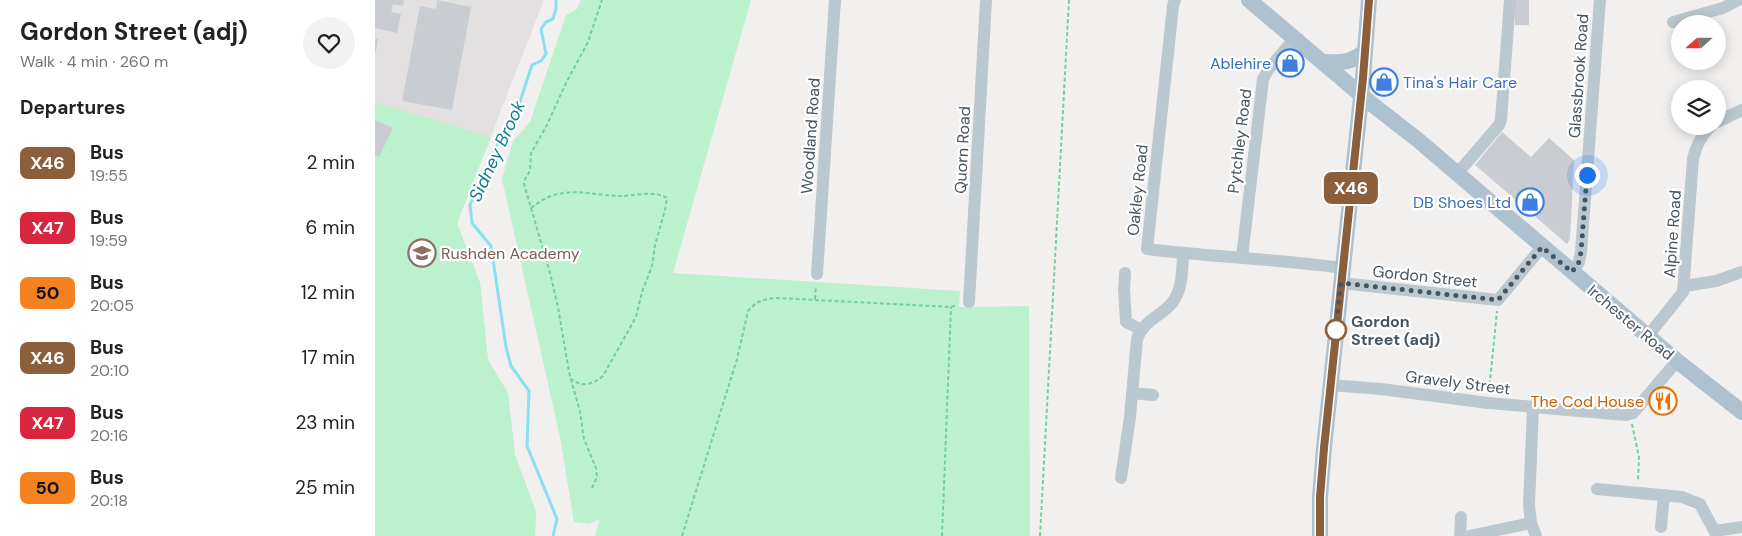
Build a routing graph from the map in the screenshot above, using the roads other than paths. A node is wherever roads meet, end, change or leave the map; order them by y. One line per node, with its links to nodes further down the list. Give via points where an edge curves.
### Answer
1 (835, 0): 26 (street, Woodland Road)
2 (986, 0): 29 (street, Quorn Road)
3 (1175, 0): 21 (street, Oakley Road, via 1147,249)
4 (1249, 0): 10 (main road, Irchester Road)
5 (1369, 0): 11 (main road)
6 (1510, 0): 19 (street, via 1501,120)
7 (1600, 0): 23 (street, Glassbrook Road, via 1581,252)
8 (1738, 0): 9 (street)
9 (1698, 15)
10 (1294, 38): 12 (main road, Irchester Road); 22 (street, Pytchley Road, via 1263,80)
11 (1365, 51): 12 (main road, via 1348,62); 13 (main road)
12 (1323, 62): 13 (main road, Irchester Road)
13 (1361, 95): 15 (main road, Irchester Road); 17 (main road)
14 (1742, 110): 16 (street)
15 (1387, 117): 17 (main road, via 1370,121); 19 (main road, Irchester Road)
16 (1726, 118)
17 (1357, 129): 27 (main road)
18 (1704, 135): 28 (street, Alpine Road, via 1693,159)
19 (1457, 174): 20 (main road, Irchester Road)
20 (1542, 247): 23 (main road, Irchester Road); 27 (street, Gordon Street, via 1498,300)
21 (1183, 254): 22 (street, Oakley Road); 30 (street, via 1181,282 1172,303)
22 (1242, 257): 27 (street, Oakley Road)
23 (1572, 272): 31 (main road, Irchester Road)
24 (1742, 272): 28 (street)
25 (1125, 273): 30 (street, via 1126,322)
26 (817, 274)
27 (1341, 275): 33 (main road)
28 (1685, 286): 31 (street, Alpine Road, via 1680,298)
29 (969, 302)
30 (1140, 329): 34 (street)
31 (1648, 336): 32 (main road, Irchester Road)
32 (1677, 361): 36 (street, Gravely Street, via 1629,415); 37 (main road, Irchester Road)
33 (1330, 385): 36 (street, Gravely Street); 46 (main road)
34 (1132, 393): 35 (street); 38 (street)
35 (1153, 395)
36 (1533, 408): 42 (street)
37 (1741, 410)
38 (1121, 478)
39 (1597, 489): 40 (street)
40 (1664, 495): 43 (street); 45 (street, via 1700,504)
41 (1461, 518): 47 (street)
42 (1531, 523): 48 (street); 49 (street)
43 (1661, 527)
44 (1742, 527): 45 (street)
45 (1716, 533)
46 (1320, 536)
47 (1460, 536)
48 (1469, 536)
49 (1536, 536)

